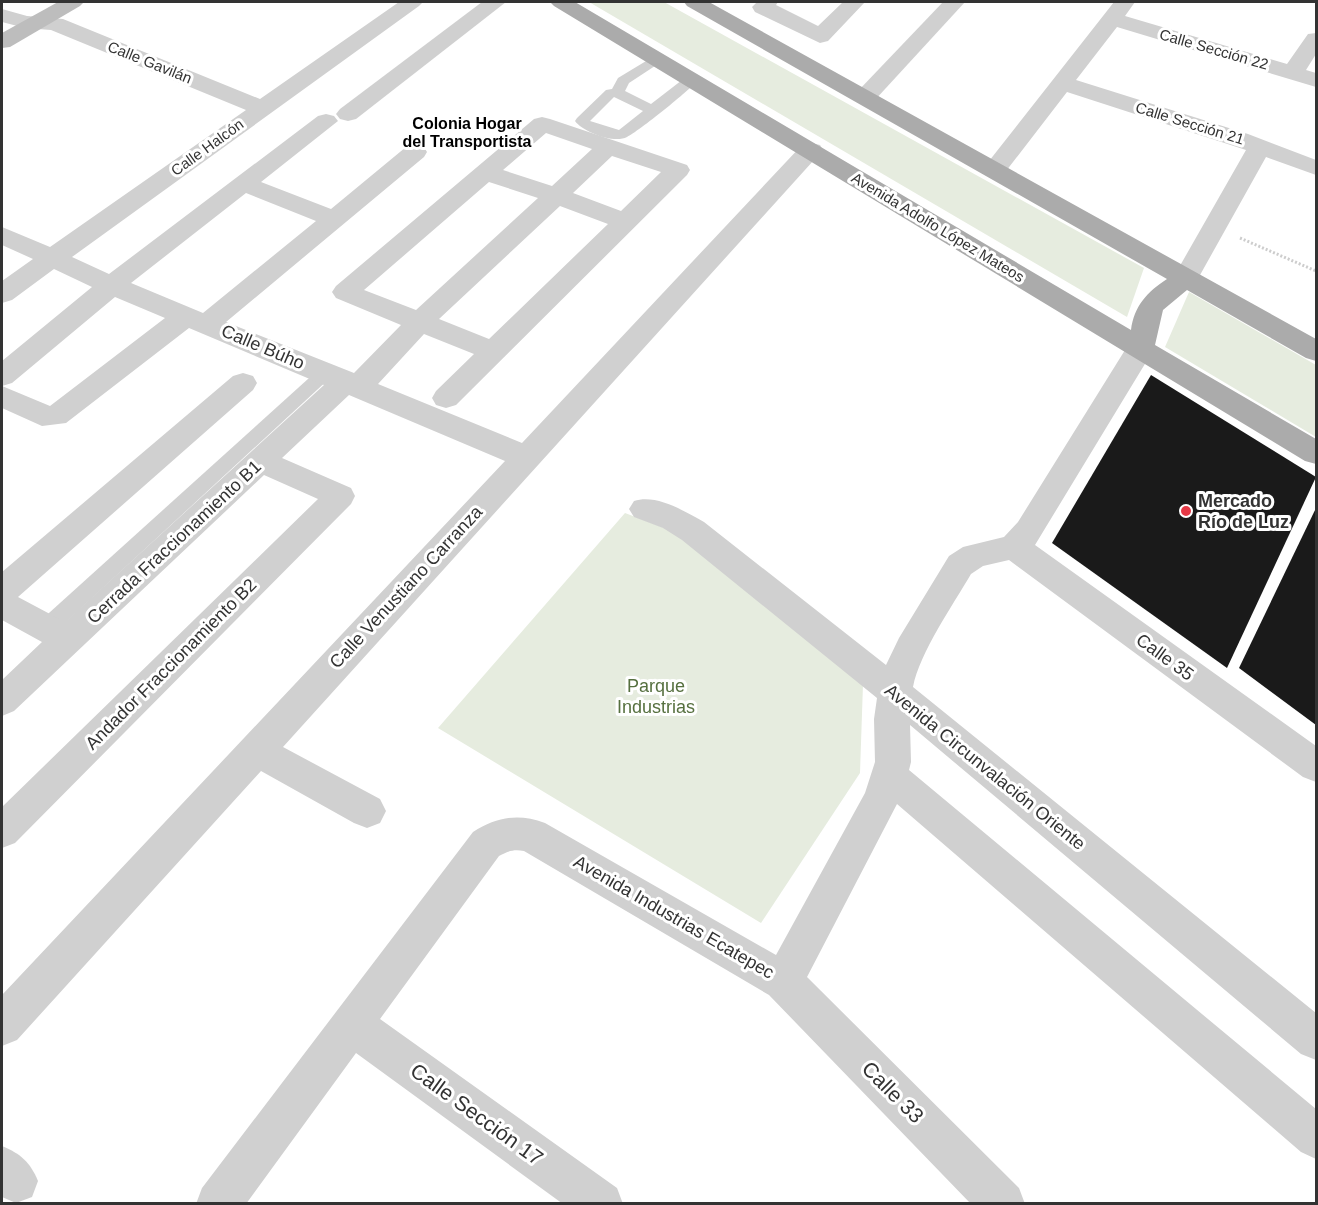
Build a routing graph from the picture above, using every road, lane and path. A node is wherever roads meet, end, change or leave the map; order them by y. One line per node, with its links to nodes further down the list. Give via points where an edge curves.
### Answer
1 (72, 2): 12 (street)
2 (412, 2): 23 (street, Calle Halcón)
3 (495, 2): 32 (street)
4 (561, 2): 16 (main road, Avenida Adolfo López Mateos)
5 (694, 2): 13 (main road)
6 (854, 2): 10 (street, via 820,36)
7 (954, 2): 22 (street)
8 (765, 4): 10 (street)
9 (1118, 10): 17 (street, Calle Sección 22); 20 (street)
10 (796, 14): 13 (street)
11 (2, 15): 12 (street, Calle Gavilán)
12 (37, 22): 15 (street); 23 (street, Calle Gavilán, via 55,24)
13 (762, 39): 22 (main road)
14 (1317, 39): 17 (street)
15 (2, 42)
16 (656, 59): 18 (main road, Avenida Adolfo López Mateos); 21 (lane, via 623,81)
17 (1294, 72): 19 (street, Calle Sección 22)
18 (691, 80): 24 (lane); 27 (main road, Avenida Adolfo López Mateos)
19 (1317, 80)
20 (1061, 83): 26 (street, Calle Sección 21); 30 (street)
21 (617, 93): 24 (lane); 24 (lane, via 608,95 582,123 622,134)
22 (866, 96): 30 (main road)
23 (262, 108): 38 (street, Calle Halcón)
24 (652, 110)
25 (609, 146): 31 (street, via 542,124); 33 (street, Cerrada Fraccionamiento B1); 35 (street, via 678,170)
26 (1260, 146): 29 (street, Calle Sección 21); 36 (street)
27 (811, 150): 45 (main road, Avenida Adolfo López Mateos); 54 (street, Calle Venustiano Carranza)
28 (415, 152): 34 (street)
29 (1317, 168)
30 (994, 170): 40 (main road)
31 (485, 172): 33 (street); 44 (street, via 345,292)
32 (244, 184): 34 (street); 41 (street)
33 (557, 196): 35 (street); 44 (street, Cerrada Fraccionamiento B1)
34 (335, 219): 43 (street)
35 (624, 221): 46 (street)
36 (1214, 226): 39 (path); 40 (street)
37 (2, 235): 38 (street, Calle Búho)
38 (52, 258): 41 (street, Calle Búho); 42 (street, Calle Halcón)
39 (1317, 271)
40 (1186, 279): 45 (main road, via 1151,306); 47 (main road)
41 (111, 285): 43 (street, Calle Búho); 48 (street)
42 (2, 294)
43 (197, 320): 49 (street, Calle Búho); 51 (street, via 56,416 42,416)
44 (419, 323): 46 (street); 49 (street, Cerrada Fraccionamiento B1)
45 (1140, 349): 53 (main road, Avenida Adolfo López Mateos); 57 (street, via 1029,531)
46 (492, 351): 52 (street)
47 (1317, 351)
48 (2, 376)
49 (343, 380): 54 (street, Calle Búho); 55 (street, Cerrada Fraccionamiento B1); 60 (lane)
50 (243, 383): 58 (street)
51 (2, 396)
52 (446, 398)
53 (1317, 453)
54 (526, 457): 63 (street, Calle Venustiano Carranza)
55 (261, 460): 60 (street, Cerrada Fraccionamiento B1); 67 (street, Andador Fraccionamiento B2, via 340,496)
56 (645, 509): 61 (street, Avenida Circunvalación Oriente, via 693,531)
57 (1014, 547): 61 (street, Avenida Industrias Ecatepec, via 974,556 960,565 904,662); 64 (street, Calle 35)
58 (2, 591)
59 (2, 604): 60 (street)
60 (57, 634): 62 (street, Cerrada Fraccionamiento B1)
61 (895, 692): 65 (street, Avenida Industrias Ecatepec); 71 (street, Avenida Circunvalación Oriente)
62 (2, 701)
63 (256, 750): 66 (street); 69 (street, Calle Venustiano Carranza)
64 (1317, 766)
65 (890, 776): 68 (street, Avenida Industrias Ecatepec); 72 (street)
66 (368, 811)
67 (5, 823)
68 (783, 981): 70 (street, Avenida Industrias Ecatepec, via 532,835 512,832 486,844); 75 (street, Calle 33)
69 (2, 1025)
70 (353, 1025): 73 (street, Avenida Industrias Ecatepec); 74 (street, Calle Sección 17)
71 (1317, 1040)
72 (1317, 1137)
73 (218, 1203)
74 (601, 1203)
75 (1003, 1203)

